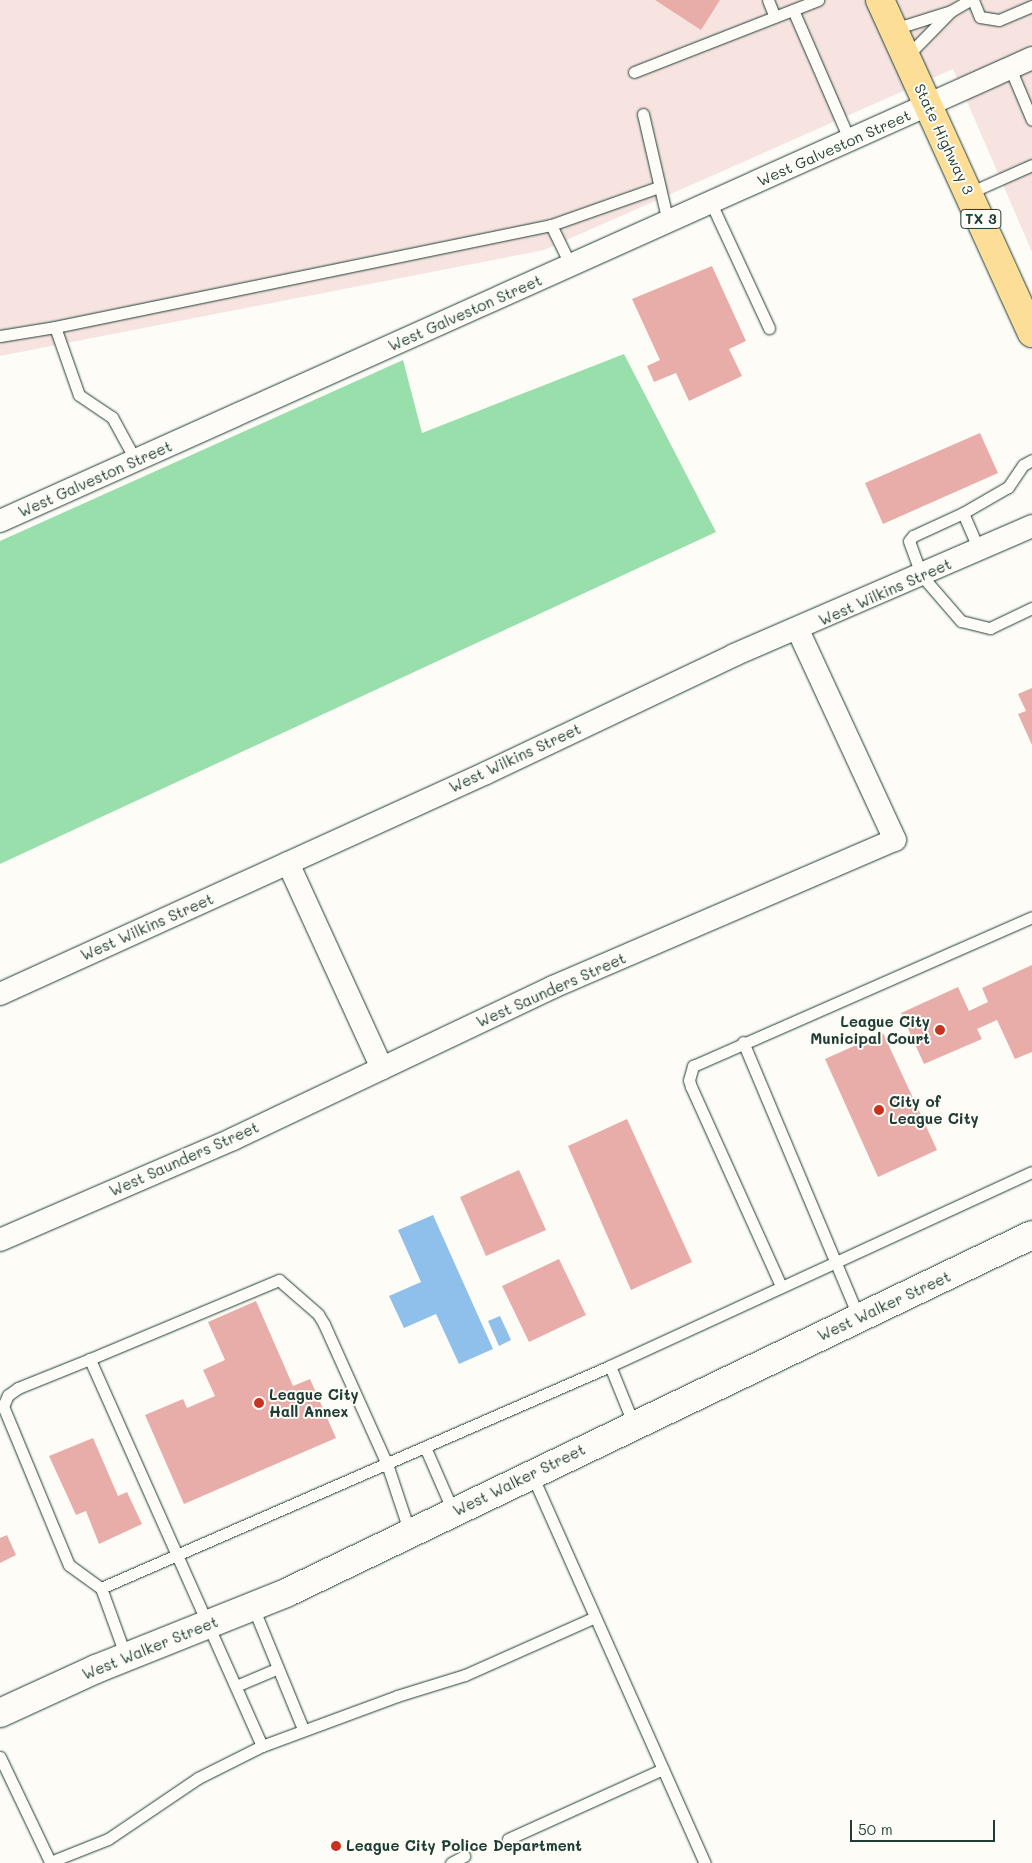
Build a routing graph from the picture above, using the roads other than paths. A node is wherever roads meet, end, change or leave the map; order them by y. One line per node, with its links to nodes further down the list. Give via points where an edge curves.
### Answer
1 (768, 0): 8 (lane)
2 (880, 0): 9 (main road, State Highway 3 / TX 3)
3 (971, 0): 5 (lane, via 980,17 999,20); 7 (lane)
4 (812, 1): 6 (lane)
5 (1032, 6)
6 (793, 10): 8 (lane); 17 (lane)
7 (951, 11): 9 (lane); 10 (lane)
8 (775, 17): 13 (lane)
9 (894, 29): 10 (main road, State Highway 3 / TX 3)
10 (906, 56): 14 (main road, State Highway 3 / TX 3)
11 (1032, 58): 12 (street, West Galveston Street)
12 (1010, 68): 14 (street, West Galveston Street); 16 (lane)
13 (634, 72)
14 (930, 105): 17 (street, West Galveston Street); 20 (main road, State Highway 3 / TX 3)
15 (643, 114): 19 (lane)
16 (1032, 120)
17 (850, 141): 21 (street, West Galveston Street)
18 (1032, 166): 20 (lane)
19 (659, 187): 22 (lane); 23 (lane)
20 (969, 193): 27 (main road, State Highway 3 / TX 3)
21 (711, 203): 22 (street, West Galveston Street); 26 (lane)
22 (668, 222): 24 (street, West Galveston Street)
23 (551, 225): 24 (lane); 25 (lane)
24 (571, 266): 30 (street, West Galveston Street)
25 (55, 328): 28 (lane); 30 (lane, via 79,395 112,418)
26 (769, 328)
27 (1032, 333)
28 (0, 336)
29 (1032, 460): 31 (lane, via 1023,465 1008,487)
30 (136, 461): 32 (street, West Galveston Street)
31 (963, 514): 34 (lane); 35 (lane, via 913,536 910,541)
32 (0, 521)
33 (1032, 526): 34 (street, West Wilkins Street)
34 (979, 550): 35 (street, West Wilkins Street)
35 (922, 576): 36 (lane, via 960,622 990,628); 37 (street, West Wilkins Street)
36 (1032, 608)
37 (798, 630): 38 (street, West Wilkins Street, via 734,655); 42 (street, West Saunders Street, via 895,840 553,987)
38 (288, 863): 40 (street, West Wilkins Street); 42 (street)
39 (1032, 917): 41 (lane)
40 (0, 994)
41 (743, 1042): 46 (lane); 47 (lane, via 698,1062 690,1072 689,1080)
42 (382, 1068): 45 (street, West Saunders Street, via 233,1139)
43 (1032, 1172): 46 (lane)
44 (1032, 1236): 48 (street, West Walker Street)
45 (0, 1240)
46 (836, 1261): 47 (lane); 48 (lane)
47 (781, 1286): 50 (lane)
48 (859, 1318): 51 (street, West Walker Street)
49 (90, 1359): 53 (lane, via 279,1280 318,1314 324,1324); 57 (lane); 58 (lane, via 18,1388 8,1395 3,1406 69,1565)
50 (610, 1366): 51 (lane); 52 (lane)
51 (634, 1425): 54 (street, West Walker Street)
52 (425, 1447): 53 (lane); 55 (lane)
53 (387, 1464): 56 (lane); 57 (lane)
54 (532, 1473): 55 (street, West Walker Street); 60 (lane)
55 (453, 1511): 56 (street, West Walker Street)
56 (410, 1533): 59 (street, West Walker Street)
57 (178, 1557): 58 (lane); 61 (lane)
58 (101, 1588): 62 (lane)
59 (253, 1607): 61 (street, West Walker Street); 63 (lane)
60 (595, 1616): 66 (lane, via 474,1671); 69 (lane)
61 (209, 1624): 62 (street, West Walker Street); 64 (lane)
62 (126, 1657): 65 (street, West Walker Street)
63 (276, 1669): 64 (lane); 66 (lane)
64 (236, 1686): 67 (lane)
65 (0, 1713)
66 (303, 1729): 67 (lane)
67 (262, 1746): 72 (lane, via 198,1778 108,1839)
68 (0, 1756): 72 (lane)
69 (663, 1769): 70 (lane); 74 (lane)
70 (508, 1839)
71 (464, 1856): 73 (lane)
72 (50, 1863)
73 (451, 1863)
74 (705, 1863)

